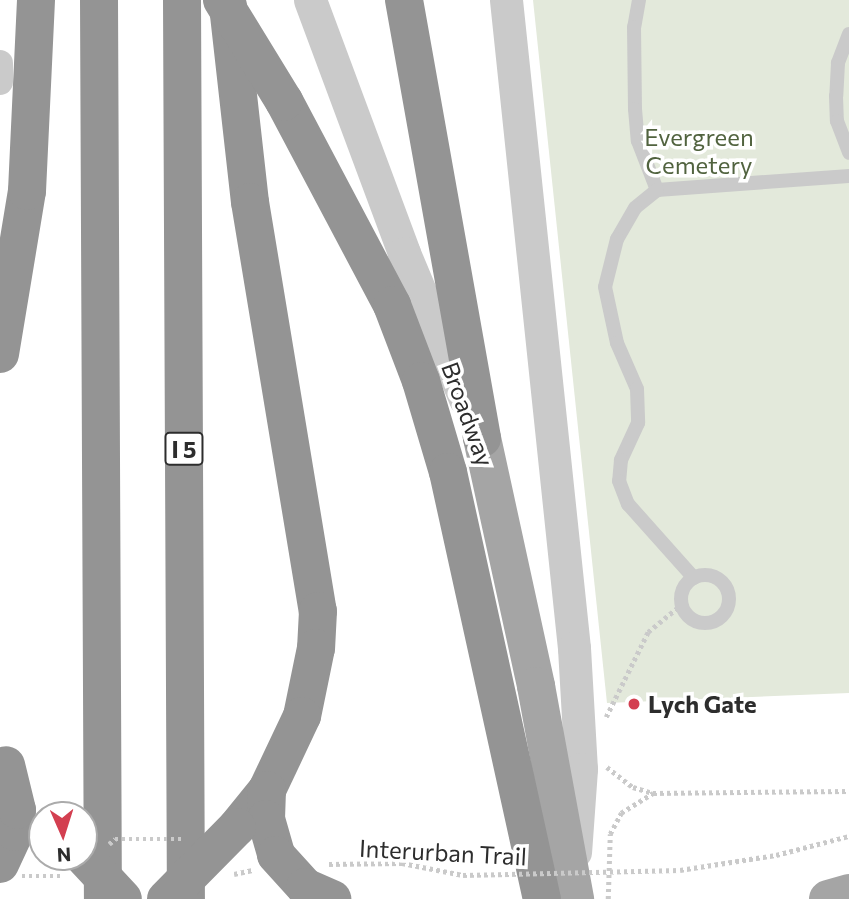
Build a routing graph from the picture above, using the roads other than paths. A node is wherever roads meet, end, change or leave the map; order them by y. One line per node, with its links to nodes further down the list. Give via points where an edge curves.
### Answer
1 (36, 0): 18 (highway, via 27,191)
2 (99, 0): 29 (highway)
3 (182, 0): 32 (highway, I 5)
4 (222, 0): 28 (highway, bridge, via 284,100 392,305 421,381)
5 (228, 0): 22 (highway, via 250,202 317,611 315,660 302,716)
6 (310, 0): 19 (street, Broadway, via 404,253)
7 (404, 0): 17 (highway)
8 (429, 0): 17 (highway)
9 (506, 0): 28 (street, via 586,731)
10 (639, 0): 16 (lane, via 634,27 638,141)
11 (849, 34): 14 (lane, via 838,63 836,96 837,121)
12 (0, 63): 13 (street)
13 (0, 82)
14 (849, 153)
15 (849, 176): 16 (lane)
16 (657, 190): 20 (lane, via 635,208 617,239 605,287 617,343 637,389 638,423 621,460 619,481 628,505)
17 (457, 281): 19 (highway)
18 (0, 354)
19 (482, 438): 28 (main road, Broadway, via 536,686)
20 (694, 578): 20 (lane, via 709,575 723,583 729,597 724,612 704,622 690,617 681,604 683,589)
21 (3, 760): 23 (highway); 24 (highway, via 17,810)
22 (267, 790): 26 (highway, via 265,819 276,855 304,887); 31 (highway, bridge, via 237,827 222,866)
23 (37, 801)
24 (11, 870)
25 (97, 871): 30 (highway, bridge)
26 (327, 882)
27 (849, 893): 33 (main road)
28 (563, 895)
29 (103, 899)
30 (123, 899)
31 (166, 899)
32 (186, 899)
33 (828, 899)

